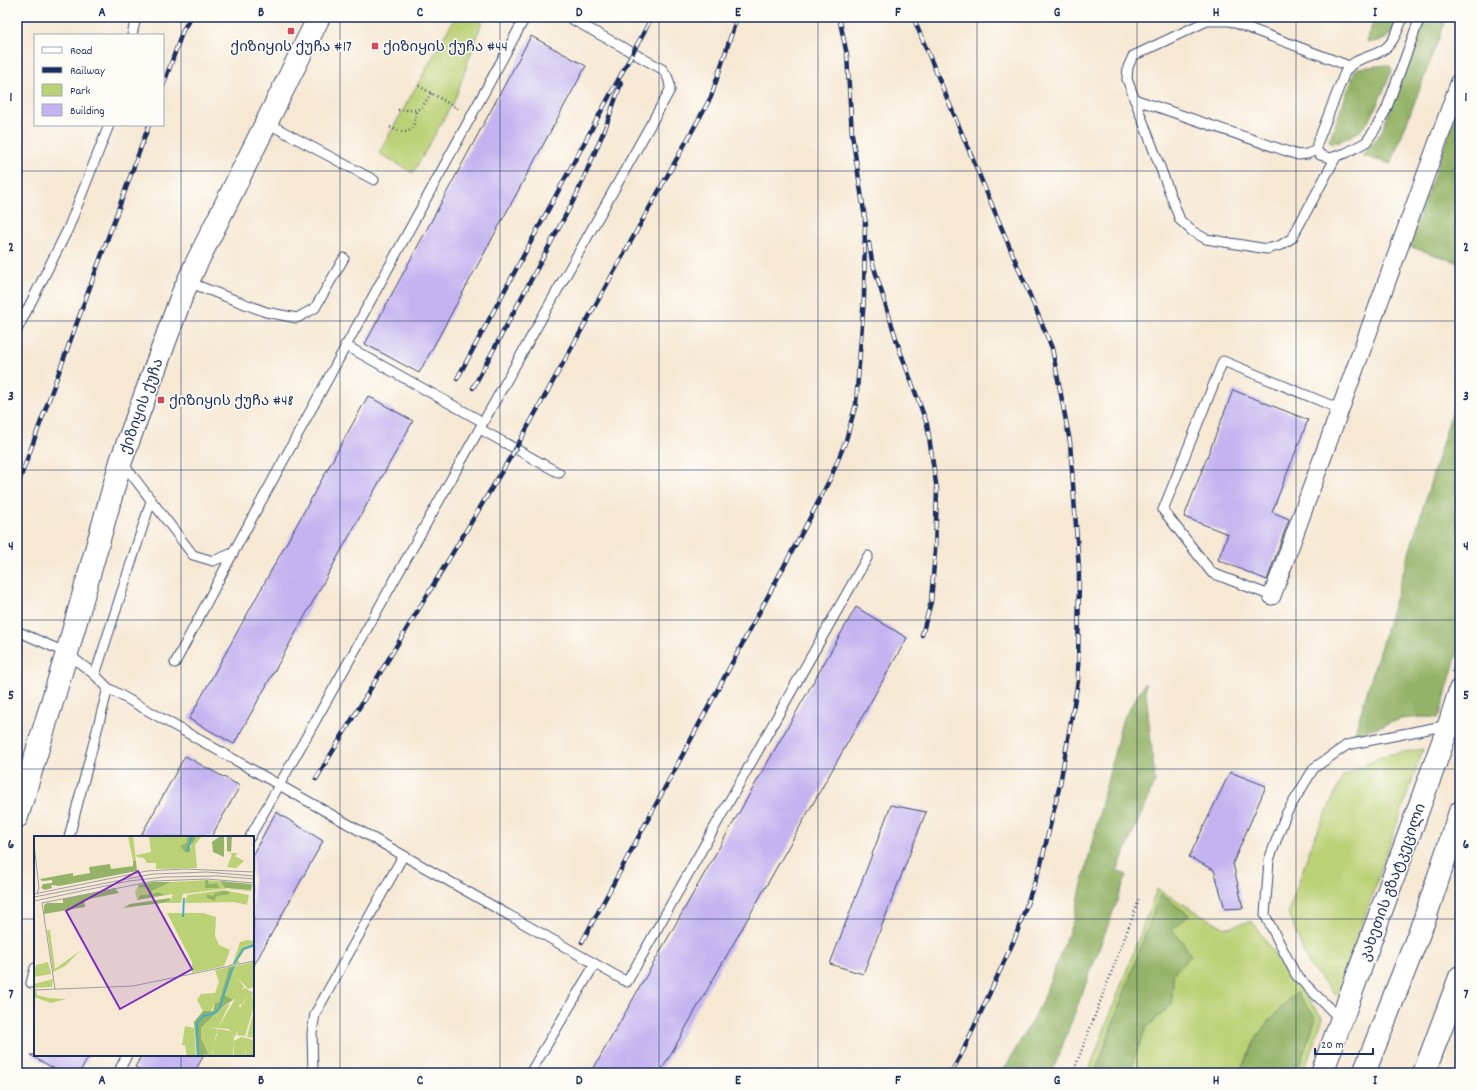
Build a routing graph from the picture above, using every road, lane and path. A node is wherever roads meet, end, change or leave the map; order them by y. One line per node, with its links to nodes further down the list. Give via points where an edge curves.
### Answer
1 (136, 17): 7 (lane)
2 (526, 17): 15 (lane)
3 (568, 17): 27 (lane, via 662,69 670,81 670,90)
4 (1403, 17): 8 (lane, via 1388,47)
5 (1420, 17): 20 (lane, via 1386,110 1374,131 1366,142)
6 (316, 18): 16 (main road, ქიზიყის ქუჩა)
7 (132, 34)
8 (1349, 66): 12 (lane, via 1230,21 1208,21 1133,56 1128,67 1127,79); 19 (lane, via 1317,144)
9 (1460, 81): 26 (street)
10 (419, 86): 11 (path)
11 (431, 93): 14 (path, via 422,108); 15 (path)
12 (1134, 98): 19 (lane, via 1298,155); 20 (lane, via 1180,220 1206,239 1267,249 1281,245 1292,238)
13 (398, 110): 14 (path)
14 (416, 110): 18 (path, via 411,129 399,132)
15 (471, 116): 25 (lane)
16 (267, 122): 21 (lane); 23 (main road, ქიზიყის ქუჩა)
17 (109, 126): 24 (lane, via 68,229)
18 (390, 127)
19 (1317, 150): 20 (lane, via 1325,157)
20 (1336, 157)
21 (374, 180)
22 (344, 258): 23 (lane, via 315,308 297,318 266,312)
23 (188, 282): 28 (main road, ქიზიყის ქუჩა)
24 (17, 330)
25 (345, 346): 27 (lane); 31 (lane)
26 (1340, 409): 33 (street); 33 (lane, via 1223,362 1163,510 1212,573)
27 (481, 425): 29 (lane); 41 (lane)
28 (121, 461): 30 (lane); 35 (main road, ქიზიყის ქუჩა)
29 (559, 473)
30 (151, 501): 31 (lane, via 192,555 213,561); 37 (lane)
31 (233, 553): 36 (lane)
32 (868, 556): 48 (lane, via 627,982)
33 (1272, 596)
34 (17, 631): 35 (lane)
35 (67, 653): 37 (lane); 43 (main road, ქიზიყის ქუჩა)
36 (175, 663)
37 (95, 675): 38 (lane)
38 (108, 688): 41 (lane); 44 (lane)
39 (1460, 690): 40 (main road, კახეთის გზატკეცილი)
40 (1449, 725): 52 (main road, კახეთის გზატკეცილი); 52 (lane, via 1347,745 1314,768 1286,814 1271,854 1265,915 1296,975)
41 (279, 785): 45 (lane); 46 (lane)
42 (1460, 812): 59 (main road, via 1425,918)
43 (17, 817)
44 (69, 836)
45 (251, 836)
46 (403, 856): 48 (lane); 55 (lane, via 315,1014 312,1033)
47 (1139, 900): 57 (path)
48 (594, 964): 56 (lane)
49 (34, 972): 51 (lane)
50 (1460, 977): 60 (main road)
51 (31, 983)
52 (1341, 1020): 58 (main road, კახეთის გზატკეცილი)
53 (126, 1056): 54 (lane)
54 (120, 1073)
55 (313, 1073)
56 (530, 1073)
57 (1073, 1073)
58 (1322, 1073)
59 (1364, 1073)
60 (1424, 1073)

